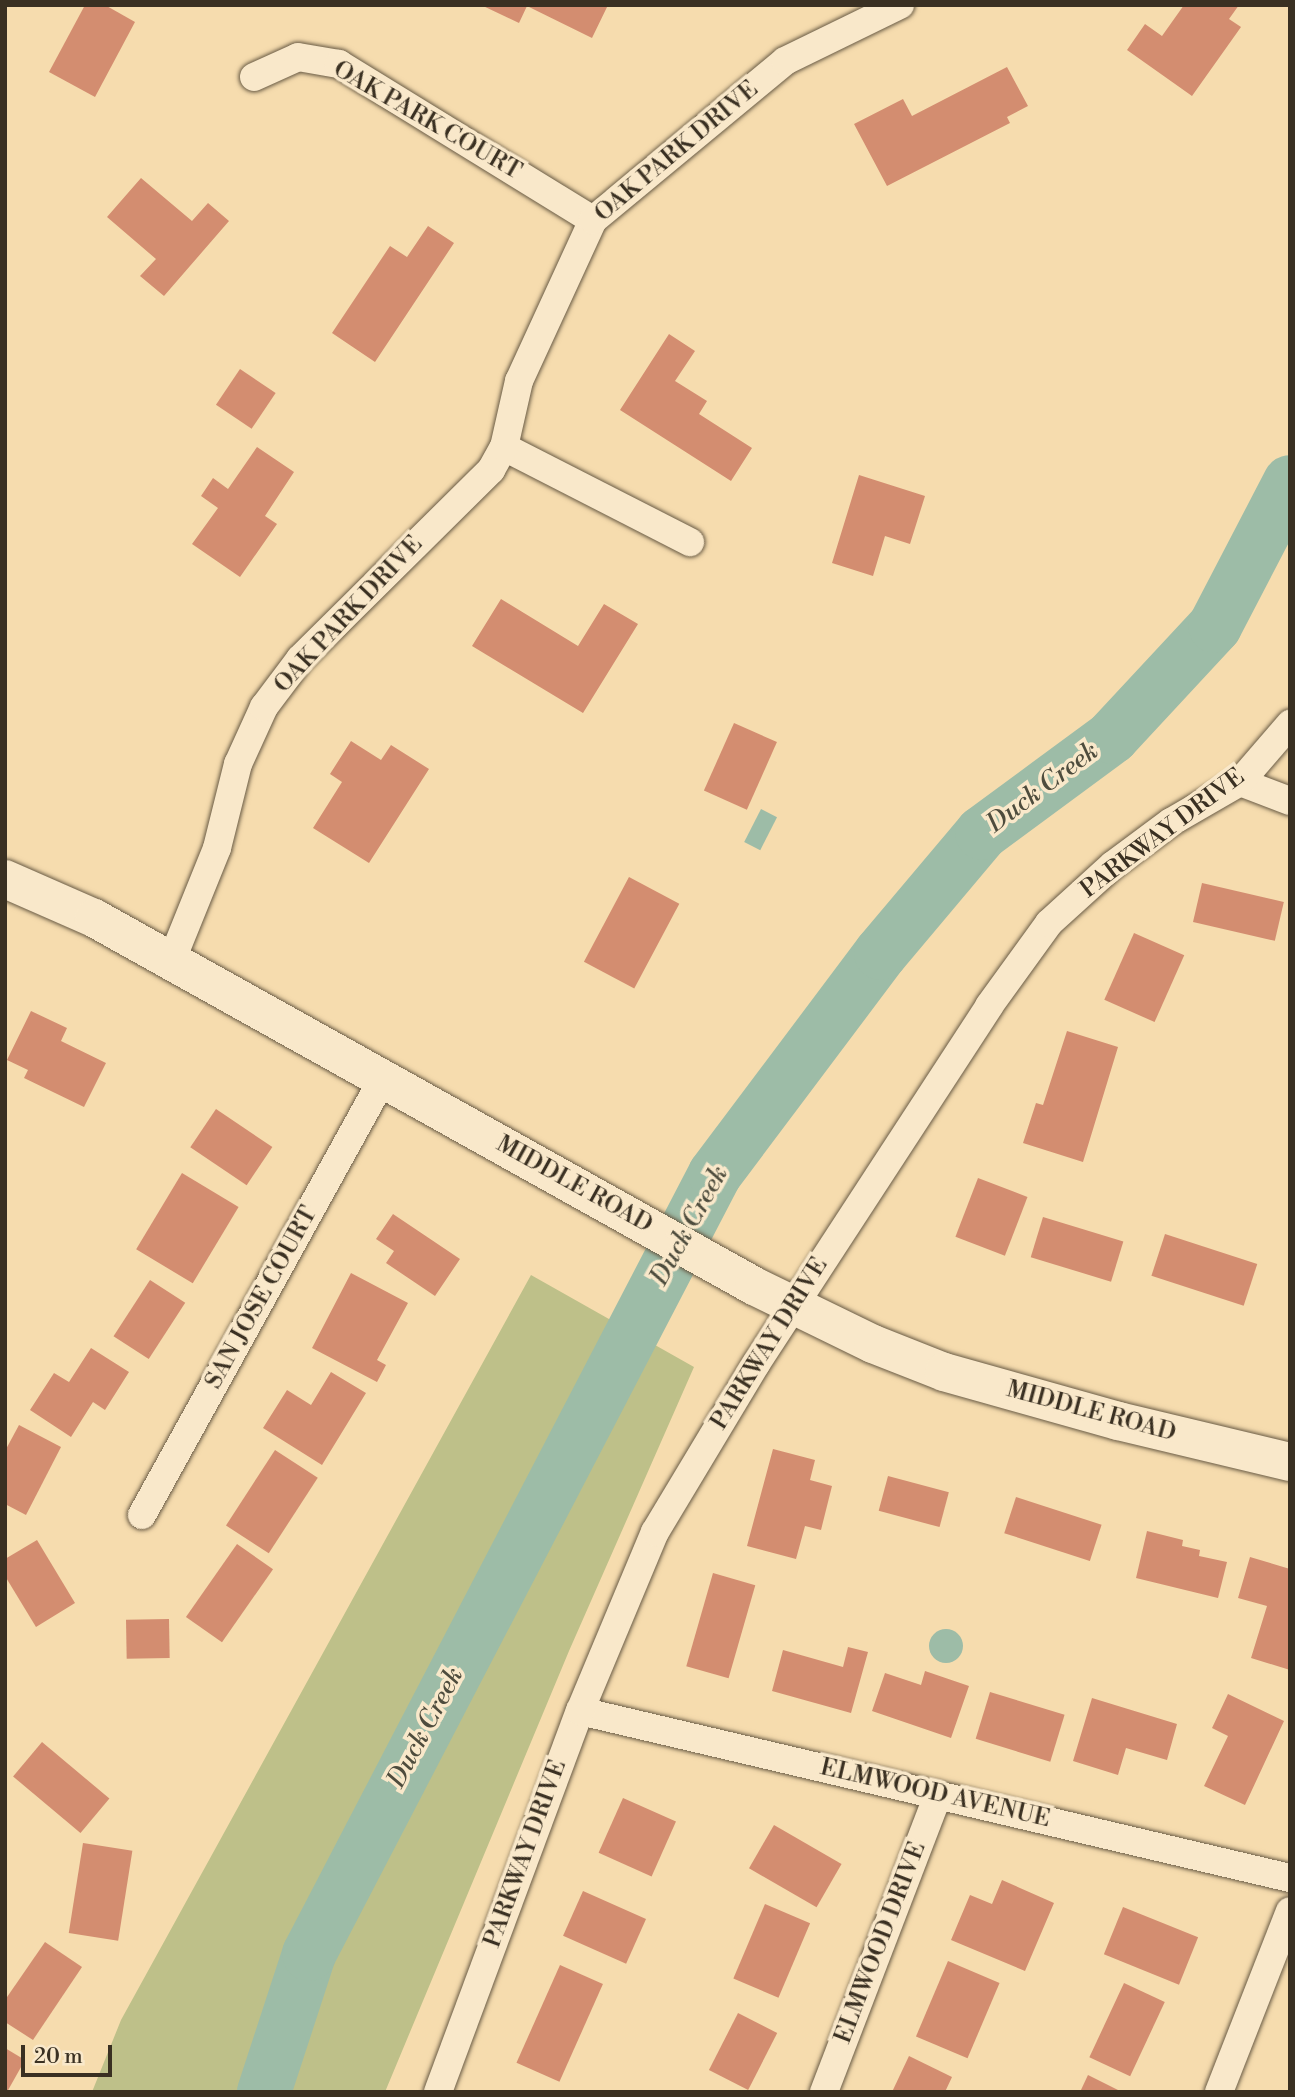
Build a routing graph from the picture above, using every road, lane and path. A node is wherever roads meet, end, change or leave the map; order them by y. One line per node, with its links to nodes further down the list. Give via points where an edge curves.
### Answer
1 (900, 5): 3 (street, OAK PARK DRIVE, via 785,61)
2 (254, 77): 3 (street, OAK PARK COURT, via 298,57 339,64)
3 (593, 220): 4 (street, OAK PARK DRIVE, via 519,381)
4 (504, 447): 5 (street); 10 (street, OAK PARK DRIVE, via 491,470 300,659 264,707 238,764 218,848)
5 (690, 542)
6 (1290, 724): 7 (street, PARKWAY DRIVE)
7 (1240, 782): 8 (street); 12 (street, PARKWAY DRIVE, via 1171,822 1113,865 1049,923 981,1018)
8 (1290, 801)
9 (5, 878): 10 (main road, MIDDLE ROAD, via 94,918)
10 (171, 962): 11 (main road, MIDDLE ROAD)
11 (382, 1081): 12 (main road, MIDDLE ROAD); 14 (street, SAN JOSE COURT)
12 (793, 1306): 13 (main road, MIDDLE ROAD, via 944,1372 1118,1421); 15 (street, PARKWAY DRIVE, via 655,1532)
13 (1290, 1462)
14 (142, 1515)
15 (580, 1711): 16 (street, ELMWOOD AVENUE); 19 (street, PARKWAY DRIVE)
16 (938, 1795): 17 (street, ELMWOOD AVENUE); 20 (street, ELMWOOD DRIVE)
17 (1290, 1878)
18 (1290, 1910): 21 (street)
19 (438, 2092)
20 (824, 2092)
21 (1219, 2092)

